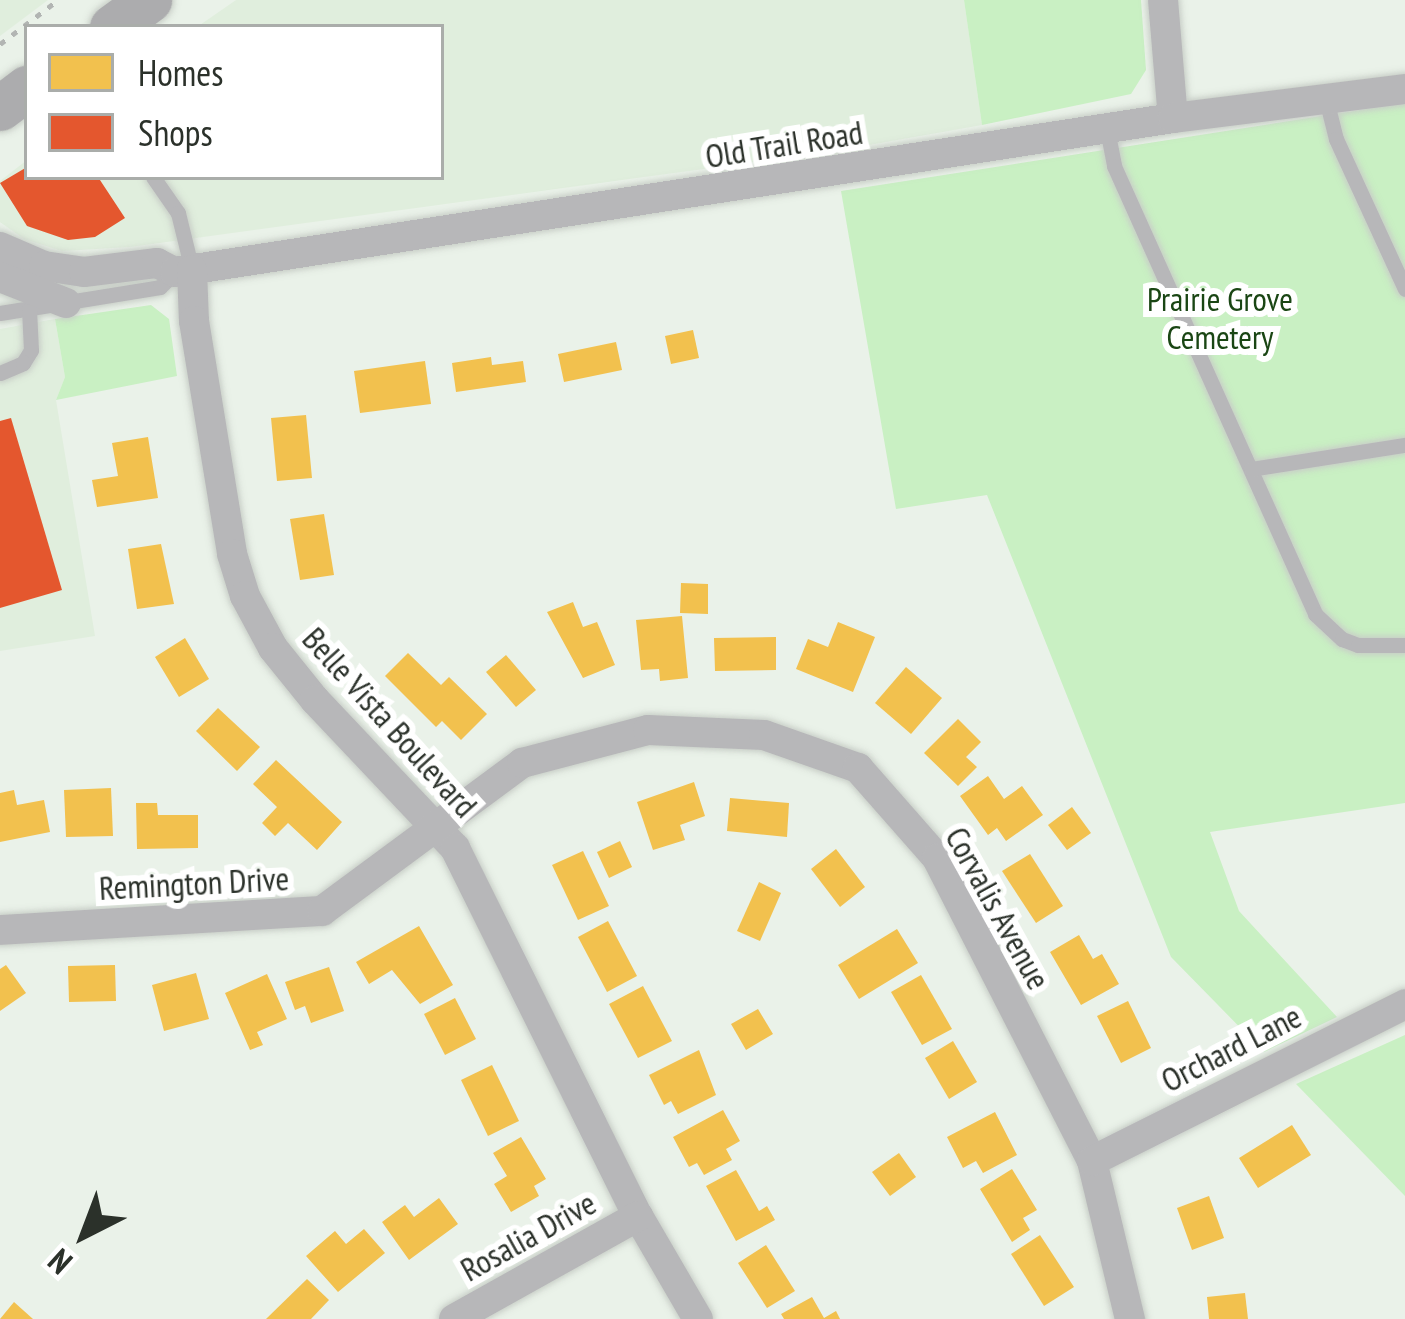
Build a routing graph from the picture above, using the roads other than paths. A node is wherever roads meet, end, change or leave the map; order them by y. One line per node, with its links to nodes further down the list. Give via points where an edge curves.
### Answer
1 (149, 0): 3 (main road)
2 (1163, 0): 6 (street)
3 (116, 24)
4 (1405, 89): 5 (street, Old Trail Road)
5 (1326, 99): 6 (street, Old Trail Road); 12 (lane, via 1336,139)
6 (1173, 118): 7 (street, Old Trail Road)
7 (1107, 129): 10 (street, Old Trail Road); 18 (lane, via 1114,166)
8 (155, 180): 10 (lane, via 178,213)
9 (0, 247): 10 (street, Old Trail Road, via 84,272 157,263)
10 (183, 271): 13 (lane, Old Trail Road, via 160,287); 20 (street, Belle Vista Boulevard, via 245,596 315,700)
11 (0, 277): 13 (street)
12 (1405, 289)
13 (66, 303): 14 (lane, Old Trail Road)
14 (29, 309): 15 (lane, Old Trail Road); 16 (lane, via 31,350)
15 (0, 314)
16 (0, 373)
17 (1405, 445): 18 (lane)
18 (1250, 469): 19 (lane, via 1315,614 1358,646)
19 (1405, 645)
20 (434, 824): 21 (street, Remington Drive, via 322,911); 23 (street, Corvalis Avenue, via 522,763 648,730 764,735 858,768 937,858); 24 (street, Belle Vista Boulevard, via 455,848)
21 (0, 930)
22 (1405, 1004): 23 (street, Orchard Lane)
23 (1092, 1161): 27 (street, Corvalis Avenue)
24 (638, 1216): 25 (street, Rosalia Drive); 26 (street, Belle Vista Boulevard)
25 (454, 1319)
26 (698, 1319)
27 (1130, 1319)

